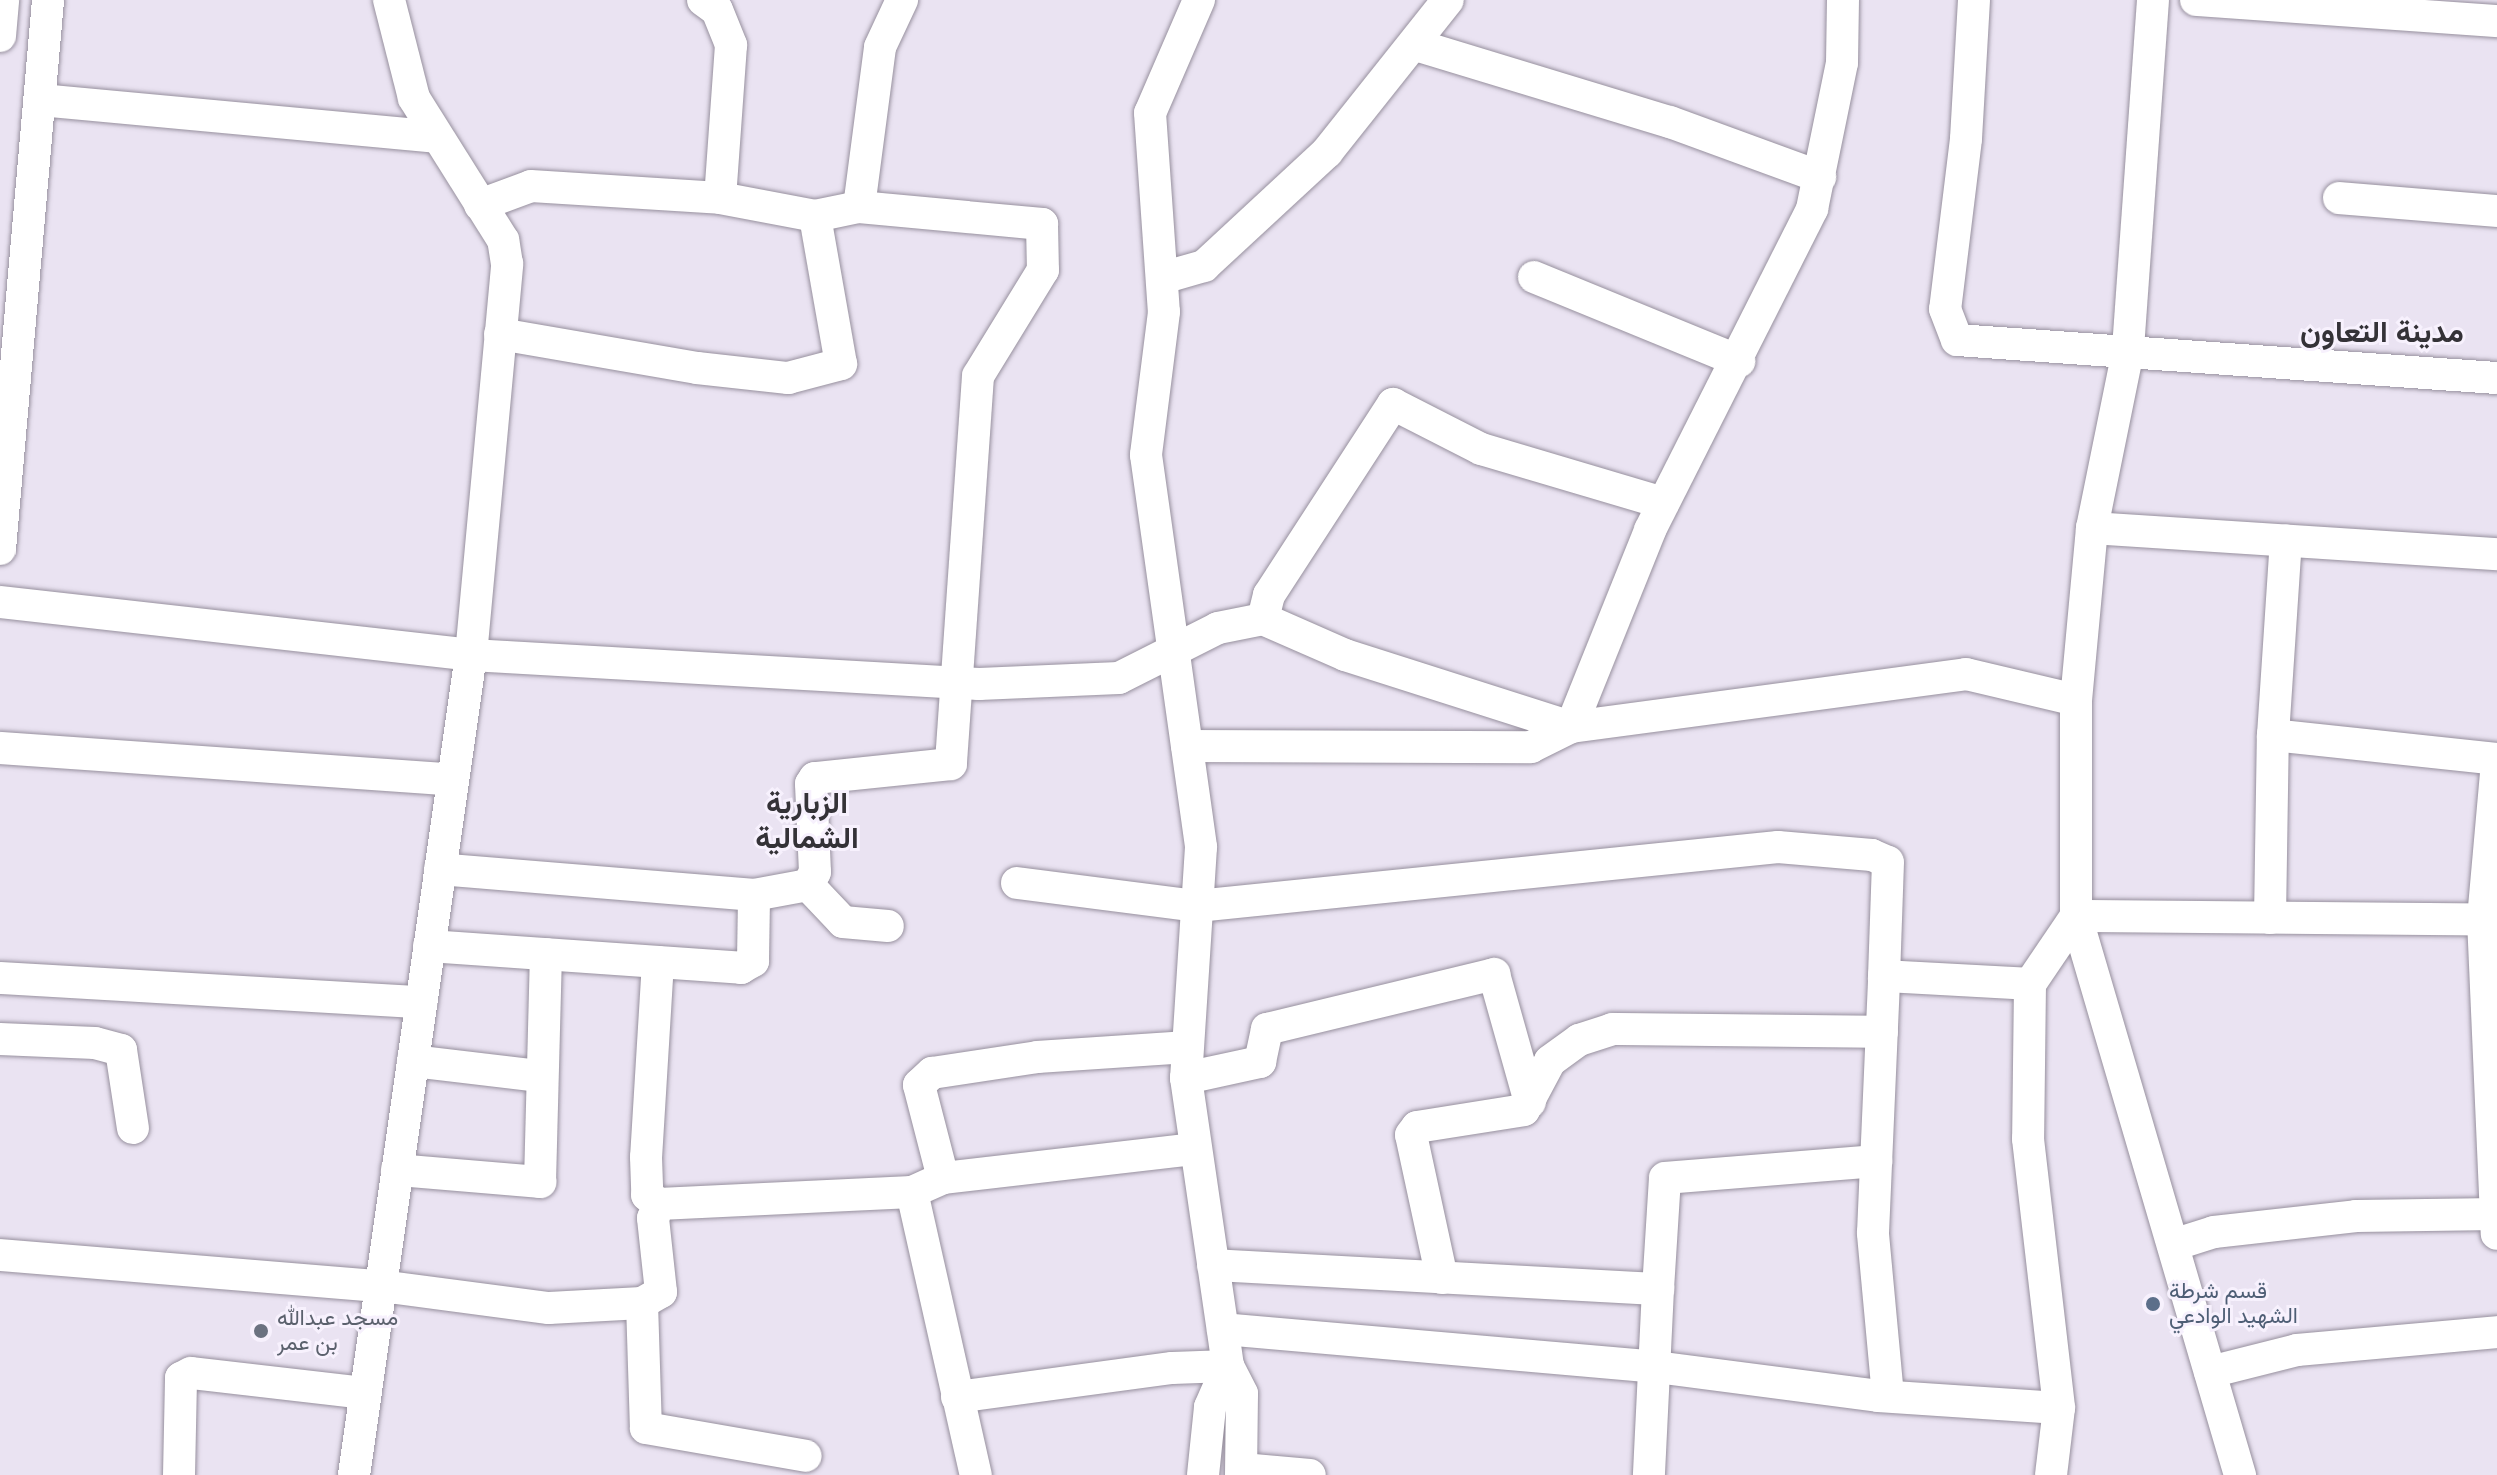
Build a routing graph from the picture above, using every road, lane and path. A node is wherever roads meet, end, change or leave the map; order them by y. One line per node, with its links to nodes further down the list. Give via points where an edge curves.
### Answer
1 (3, 0): 13 (street)
2 (48, 0): 15 (street)
3 (389, 0): 16 (street, via 414,98)
4 (703, 0): 18 (street, via 717,10 731,45)
5 (902, 0): 21 (street, via 880,47)
6 (1199, 0): 25 (street, via 1150,113)
7 (1448, 0): 14 (street)
8 (1843, 0): 17 (street, via 1842,63)
9 (1974, 0): 27 (street, via 1966,139 1945,309 1949,327 1957,340)
10 (2153, 0): 27 (street)
11 (2196, 0): 12 (street)
12 (2497, 21)
13 (0, 36)
14 (1416, 45): 17 (street, via 1670,122); 25 (street, via 1327,152 1204,266)
15 (40, 100): 16 (street); 33 (street)
16 (436, 137): 20 (street)
17 (1820, 177): 28 (street, via 1812,209)
18 (720, 198): 20 (street, via 531,186); 23 (street)
19 (2339, 198): 22 (street)
20 (480, 205): 26 (street, via 505,252)
21 (859, 207): 23 (street); 39 (street, via 1042,224 1043,270 978,376)
22 (2497, 211)
23 (815, 216): 26 (street, via 841,364 788,378)
24 (1534, 277): 28 (street)
25 (1162, 278): 37 (street, via 1164,312 1146,455)
26 (500, 334): 38 (street)
27 (2128, 351): 29 (street); 31 (street)
28 (1739, 361): 30 (street)
29 (2497, 378)
30 (1663, 503): 36 (street, via 1481,449 1393,404 1269,595); 41 (street)
31 (2092, 528): 32 (street); 40 (street)
32 (2286, 540): 34 (street); 42 (street)
33 (0, 549)
34 (2497, 554)
35 (0, 602): 38 (street)
36 (1263, 619): 37 (street, via 1218,628); 41 (street, via 1345,655)
37 (1174, 651): 39 (street, via 1119,678); 43 (street)
38 (471, 655): 39 (street); 46 (street)
39 (956, 682): 49 (street, via 951,764 815,778 815,872)
40 (2076, 700): 41 (street, via 1966,674); 52 (street)
41 (1571, 727): 43 (street, via 1531,747)
42 (2273, 735): 45 (street); 53 (street)
43 (1187, 746): 51 (street, via 1201,847)
44 (0, 748): 46 (street)
45 (2497, 761): 54 (street)
46 (453, 780): 47 (street)
47 (440, 869): 50 (street); 56 (street)
48 (1017, 883): 51 (street)
49 (808, 885): 50 (street); 55 (street, via 843,922)
50 (754, 895): 58 (street, via 753,961 741,968)
51 (1197, 906): 59 (street, via 1778,847 1872,855 1888,862); 66 (street)
52 (2076, 916): 53 (street); 61 (street); 78 (street)
53 (2270, 918): 54 (street)
54 (2490, 919): 76 (street)
55 (888, 926)
56 (429, 946): 57 (street); 62 (street)
57 (546, 954): 58 (street); 67 (street)
58 (658, 962): 75 (street, via 646,1157 647,1195)
59 (1884, 976): 61 (street); 63 (street)
60 (0, 978): 62 (street)
61 (2030, 984): 93 (street, via 2028,1139)
62 (421, 1002): 65 (street)
63 (1882, 1032): 68 (street, via 1612,1029 1579,1040 1550,1061); 71 (street)
64 (0, 1039): 69 (street, via 95,1043 121,1050)
65 (413, 1061): 67 (street); 72 (street)
66 (1186, 1062): 68 (street, via 1260,1062 1267,1029 1494,974); 70 (street); 73 (street, via 1038,1057 932,1073 919,1085)
67 (539, 1076): 72 (street, via 540,1182)
68 (1530, 1102): 81 (street, via 1524,1110 1417,1127 1411,1135)
69 (133, 1128)
70 (1194, 1149): 73 (street); 80 (street)
71 (1876, 1161): 83 (street, via 1665,1178); 91 (street, via 1873,1233)
72 (397, 1170): 82 (street)
73 (943, 1178): 74 (street)
74 (912, 1192): 75 (street); 92 (street)
75 (659, 1204): 84 (street, via 653,1218 661,1292)
76 (2497, 1214): 77 (street); 78 (street, via 2356,1216 2214,1232)
77 (2497, 1234)
78 (2173, 1245): 89 (street)
79 (0, 1255): 82 (street)
80 (1213, 1265): 81 (street); 85 (street)
81 (1442, 1278): 83 (street)
82 (381, 1286): 84 (street, via 549,1308); 90 (street)
83 (1658, 1289): 88 (street)
84 (642, 1303): 94 (street, via 646,1428)
85 (1223, 1329): 87 (street); 88 (street)
86 (2497, 1332): 89 (street, via 2297,1350)
87 (1228, 1366): 92 (street, via 1172,1368); 95 (street, via 1242,1394); 99 (street, via 1210,1407)
88 (1656, 1367): 91 (street); 101 (street)
89 (2210, 1372): 103 (street)
90 (365, 1393): 96 (street, via 191,1373 181,1378); 97 (street)
91 (1888, 1396): 93 (street)
92 (957, 1397): 98 (street)
93 (2059, 1408): 102 (street)
94 (806, 1456)
95 (1242, 1472): 100 (street)
96 (179, 1475)
97 (354, 1475)
98 (976, 1475)
99 (1203, 1475)
100 (1310, 1475)
101 (1649, 1475)
102 (2051, 1475)
103 (2240, 1475)

